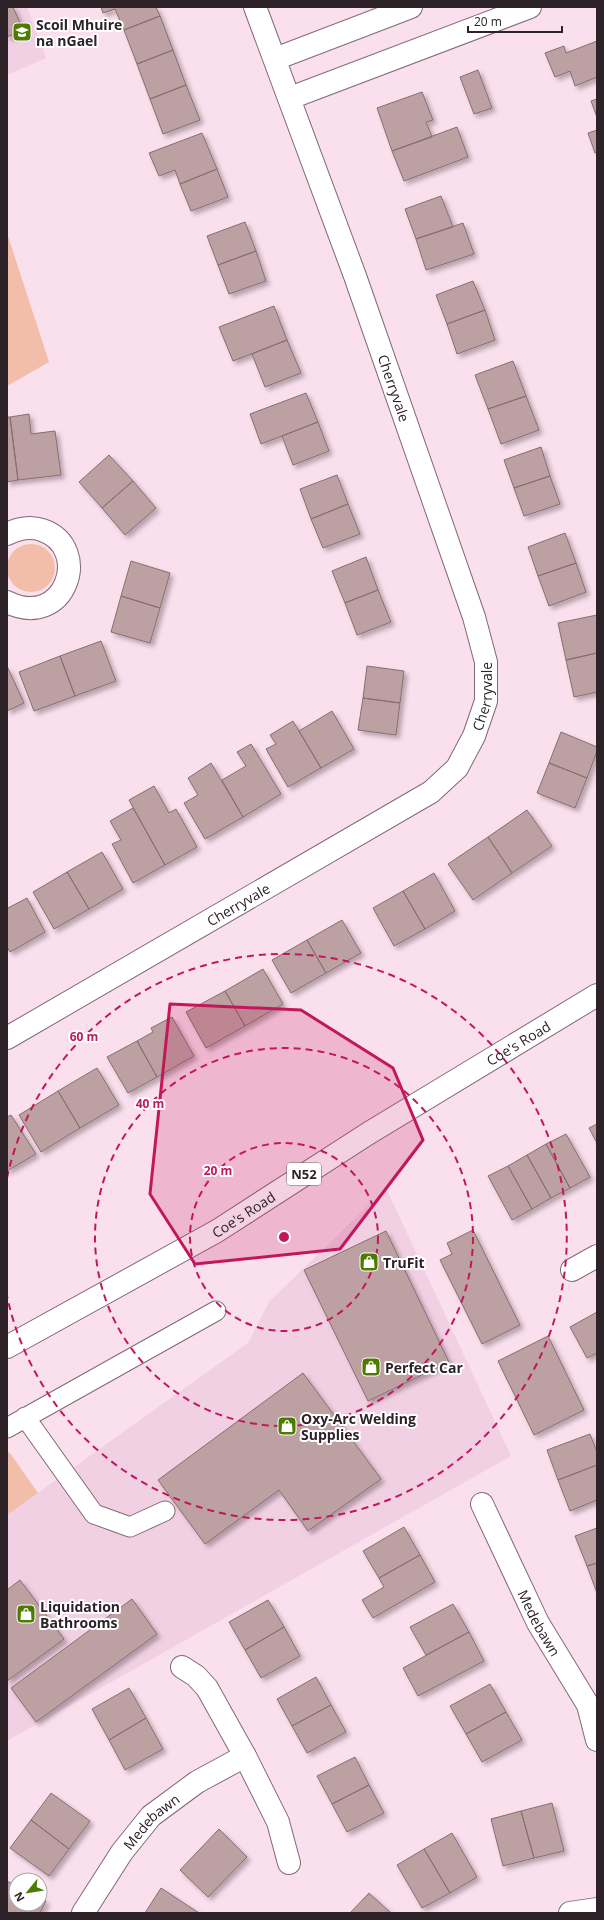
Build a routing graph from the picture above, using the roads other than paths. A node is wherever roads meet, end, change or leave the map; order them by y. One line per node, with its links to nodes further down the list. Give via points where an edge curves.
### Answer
1 (255, 7): 4 (street, Cherryvale)
2 (412, 7): 4 (street)
3 (530, 7): 5 (street)
4 (275, 59): 5 (street, Cherryvale)
5 (287, 89): 9 (street, Cherryvale, via 474,618 486,662 486,701 474,736 457,768 431,792)
6 (7, 534): 7 (street, via 21,528 47,532 58,539 69,563 69,576 64,589 44,606 30,609)
7 (7, 602)
8 (597, 995): 13 (street, Coe's Road / N52, via 369,1133 217,1231)
9 (7, 1038)
10 (597, 1256): 11 (street)
11 (572, 1270)
12 (216, 1311): 14 (lane)
13 (7, 1348)
14 (25, 1417): 15 (lane); 17 (lane, via 94,1514 130,1527)
15 (7, 1428)
16 (482, 1504): 19 (street, Medebawn, via 538,1623 588,1705)
17 (165, 1511)
18 (182, 1667): 20 (street, via 196,1676 207,1688)
19 (597, 1740)
20 (245, 1756): 21 (street, via 278,1822); 23 (street, Medebawn, via 197,1782 151,1816 122,1852)
21 (289, 1863)
22 (597, 1909): 24 (street)
23 (83, 1913)
24 (570, 1913)

